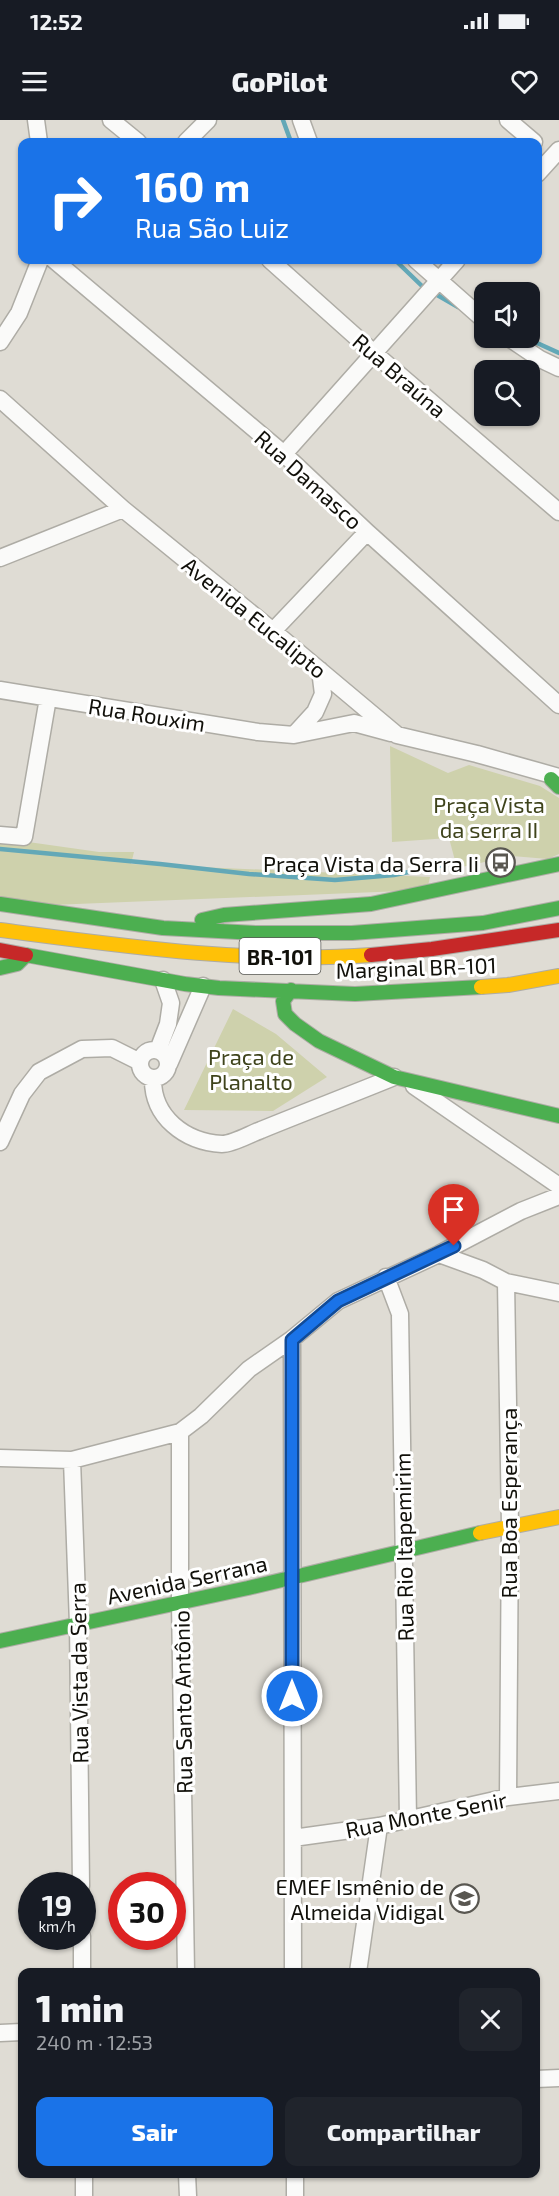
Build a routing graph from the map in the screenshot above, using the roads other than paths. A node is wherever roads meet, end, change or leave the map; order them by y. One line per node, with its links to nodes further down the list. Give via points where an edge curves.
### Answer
1 (36, 120): 6 (street)
2 (111, 120): 7 (street)
3 (208, 120): 8 (street)
4 (301, 120): 9 (street)
5 (508, 120): 10 (street)
6 (38, 138)
7 (133, 138)
8 (190, 138)
9 (308, 138)
10 (528, 138)
11 (542, 148): 12 (street)
12 (557, 157): 13 (street)
13 (542, 170)
14 (38, 264): 21 (street, via 19,313)
15 (59, 264): 26 (street, Rua Damasco)
16 (274, 264): 23 (street, Rua Braúna)
17 (420, 264): 19 (street)
18 (453, 264): 19 (street)
19 (438, 281): 20 (street); 23 (street)
20 (474, 312)
21 (0, 342)
22 (524, 348): 24 (street)
23 (374, 353): 26 (street); 28 (street, Rua Braúna)
24 (559, 368)
25 (0, 399): 27 (street, Avenida Eucalipto)
26 (284, 454): 29 (street, Rua Damasco)
27 (123, 509): 30 (street); 31 (street, Avenida Eucalipto)
28 (559, 512)
29 (367, 532): 31 (street); 35 (street, Rua Damasco)
30 (0, 558)
31 (273, 631): 32 (street, Avenida Eucalipto)
32 (320, 670): 36 (street, via 323,694 315,712); 37 (street, Avenida Eucalipto)
33 (0, 690): 34 (street, Rua Rouxim)
34 (48, 698): 36 (street, Rua Rouxim); 39 (street, via 24,837)
35 (559, 705)
36 (294, 735): 37 (street, Rua Rouxim, via 354,723)
37 (397, 735): 38 (street, Avenida Eucalipto, via 477,754)
38 (554, 780)
39 (0, 835)
40 (559, 864): 43 (main road, via 371,904 224,915)
41 (0, 904): 43 (main road, BR-101)
42 (559, 908): 43 (main road, BR-101, via 483,923 352,933)
43 (163, 928)
44 (0, 930): 45 (main road, BR-101, via 158,951 256,956 355,956)
45 (559, 930)
46 (0, 950): 47 (main road, Marginal BR-101)
47 (26, 955): 48 (main road, via 17,964); 50 (main road, Marginal BR-101)
48 (0, 968)
49 (559, 976): 52 (main road, Marginal BR-101, via 508,984 367,993)
50 (163, 980): 51 (main road, Marginal BR-101); 53 (street, via 171,1003)
51 (203, 986): 52 (main road, Marginal BR-101); 55 (street)
52 (291, 990): 57 (main road, via 283,1001 285,1014 295,1024 319,1041)
53 (158, 1050): 54 (street, via 149,1051); 55 (street, via 166,1055)
54 (140, 1062): 56 (street, via 141,1070); 61 (street, via 112,1048 82,1049 39,1072 22,1094)
55 (169, 1064): 56 (street, via 166,1073)
56 (153, 1078): 57 (street, via 159,1108 170,1123 190,1137 224,1144)
57 (400, 1079): 58 (main road); 60 (street)
58 (476, 1098): 59 (main road); 60 (street, via 462,1108)
59 (559, 1116)
60 (462, 1120): 62 (street)
61 (0, 1142)
62 (559, 1186)
63 (559, 1196): 64 (street, via 521,1211)
64 (439, 1254): 65 (street); 66 (street)
65 (386, 1277): 68 (street, via 338,1301); 74 (street, Rua Rio Itapemirim, via 399,1314)
66 (506, 1282): 67 (street); 73 (street, Rua Boa Esperança)
67 (559, 1293)
68 (292, 1340): 69 (street, via 249,1369); 75 (street)
69 (180, 1432): 71 (street); 76 (street, Rua Santo Antônio)
70 (0, 1458): 71 (street)
71 (72, 1460): 77 (street, Rua Vista da Serra)
72 (559, 1518): 73 (main road, Avenida Serrana)
73 (510, 1527): 74 (main road, Avenida Serrana); 80 (street, Rua Boa Esperança)
74 (404, 1551): 75 (main road, Avenida Serrana); 81 (street, Rua Rio Itapemirim)
75 (291, 1578): 76 (main road, Avenida Serrana); 83 (street)
76 (180, 1603): 77 (main road, Avenida Serrana); 87 (street, Rua Santo Antônio)
77 (78, 1624): 78 (main road, Avenida Serrana); 84 (street, Rua Vista da Serra)
78 (0, 1641)
79 (559, 1791): 80 (street, Rua Monte Senir)
80 (508, 1797): 81 (street, Rua Monte Senir)
81 (408, 1819): 82 (street, Rua Monte Senir)
82 (379, 1826): 83 (street, Rua Monte Senir); 89 (street)
83 (293, 1838): 88 (street)
84 (81, 1872)
85 (82, 1950): 86 (street)
86 (82, 1968)
87 (186, 1968)
88 (293, 1968)
89 (359, 1968)
90 (0, 2032): 91 (street)
91 (18, 2032)
92 (559, 2078): 93 (street)
93 (540, 2079)
94 (84, 2178): 97 (street)
95 (188, 2178): 98 (street)
96 (295, 2178): 99 (street)
97 (84, 2196)
98 (188, 2196)
99 (295, 2196)

